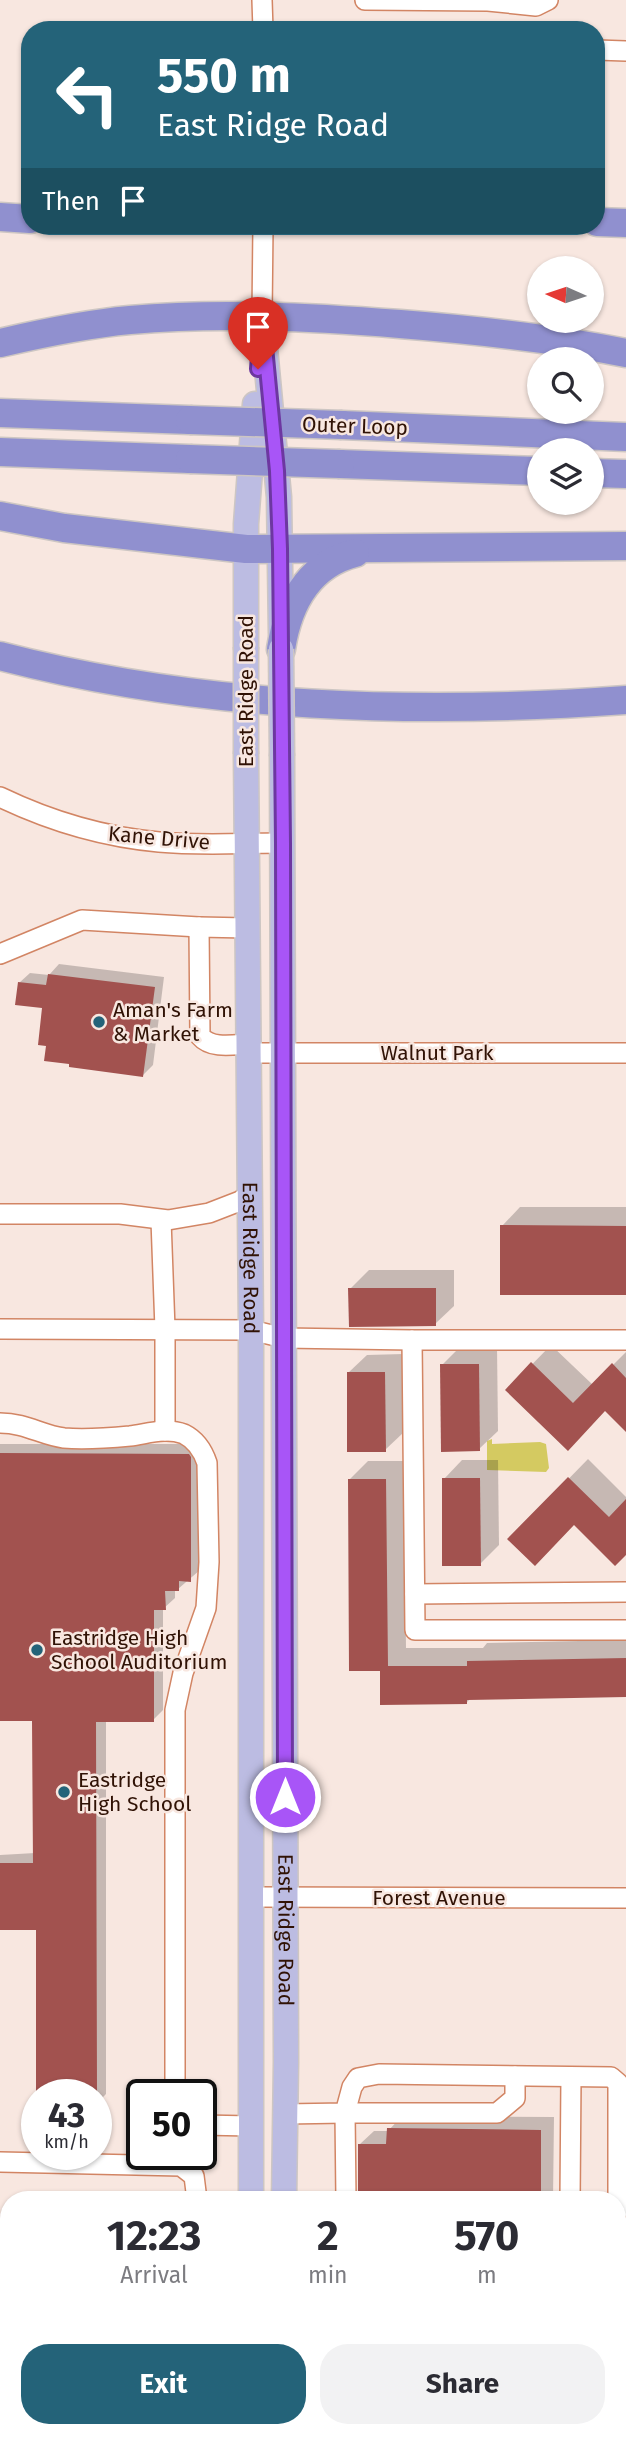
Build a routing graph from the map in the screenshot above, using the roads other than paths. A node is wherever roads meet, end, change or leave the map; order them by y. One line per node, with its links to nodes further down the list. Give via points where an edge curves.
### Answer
1 (262, 0): 4 (street)
2 (366, 0): 3 (street, via 536,6)
3 (548, 0)
4 (262, 21)
5 (605, 50): 6 (street)
6 (626, 51)
7 (605, 209): 8 (highway)
8 (626, 209)
9 (0, 217): 10 (highway)
10 (21, 218)
11 (605, 222): 12 (highway)
12 (626, 223)
13 (263, 235): 14 (street, East Ridge Road)
14 (262, 316): 15 (highway, via 131,320); 16 (highway, via 439,327); 25 (main road, East Ridge Road); 26 (main road, East Ridge Road)
15 (0, 343)
16 (626, 353)
17 (0, 413): 18 (highway, Outer Loop, bridge)
18 (626, 437)
19 (0, 452): 20 (highway, Outer Loop, bridge)
20 (527, 471)
21 (604, 473): 22 (highway)
22 (626, 474)
23 (0, 516): 25 (highway)
24 (626, 546): 27 (highway)
25 (246, 549): 26 (highway); 32 (main road, East Ridge Road, bridge)
26 (280, 549): 27 (highway); 28 (main road, East Ridge Road)
27 (379, 549): 28 (highway, via 342,557 310,578 294,604)
28 (281, 649): 33 (main road, East Ridge Road, bridge)
29 (0, 656): 30 (highway, via 125,684 260,700 470,707)
30 (626, 700)
31 (0, 797): 32 (street, Kane Drive, via 108,835 176,843)
32 (246, 843): 33 (street, Kane Drive); 35 (main road, East Ridge Road)
33 (283, 843): 38 (main road, East Ridge Road)
34 (199, 927): 35 (street); 36 (street, via 82,920); 37 (street, Walnut Park, via 200,1037 212,1045)
35 (247, 928): 37 (main road, East Ridge Road)
36 (0, 954)
37 (248, 1049): 38 (street, Walnut Park); 40 (main road, East Ridge Road)
38 (283, 1053): 39 (street, Walnut Park); 46 (main road, East Ridge Road)
39 (626, 1053)
40 (250, 1194): 42 (street, via 209,1213); 45 (main road, East Ridge Road)
41 (0, 1214): 42 (street, via 120,1214)
42 (161, 1220): 44 (street)
43 (0, 1329): 44 (street)
44 (165, 1329): 45 (street); 50 (street)
45 (251, 1329): 46 (street); 54 (main road, East Ridge Road)
46 (284, 1338): 48 (street); 55 (main road, East Ridge Road)
47 (626, 1339): 48 (street)
48 (412, 1340): 52 (street)
49 (0, 1423): 50 (street, via 18,1423 62,1438)
50 (165, 1431): 59 (street, via 194,1441 202,1451 209,1477 206,1608 177,1690 175,1710)
51 (626, 1592): 52 (street)
52 (415, 1594): 53 (street, via 415,1630)
53 (626, 1630)
54 (253, 1897): 55 (street, Forest Avenue); 64 (main road, East Ridge Road)
55 (286, 1897): 56 (street, Forest Avenue); 62 (main road, East Ridge Road)
56 (626, 1898)
57 (515, 2076): 58 (street); 61 (street, via 379,2074 358,2078); 61 (street, via 514,2098 497,2113)
58 (571, 2077): 60 (street, via 611,2077); 70 (street)
59 (175, 2079)
60 (622, 2082): 71 (street)
61 (345, 2113): 62 (street); 69 (street)
62 (285, 2114): 68 (main road, East Ridge Road)
63 (217, 2125): 64 (street)
64 (252, 2126): 67 (main road, East Ridge Road)
65 (0, 2162): 66 (street, via 181,2166 194,2176)
66 (196, 2191)
67 (251, 2191)
68 (284, 2191)
69 (346, 2191)
70 (570, 2191)
71 (619, 2191)

